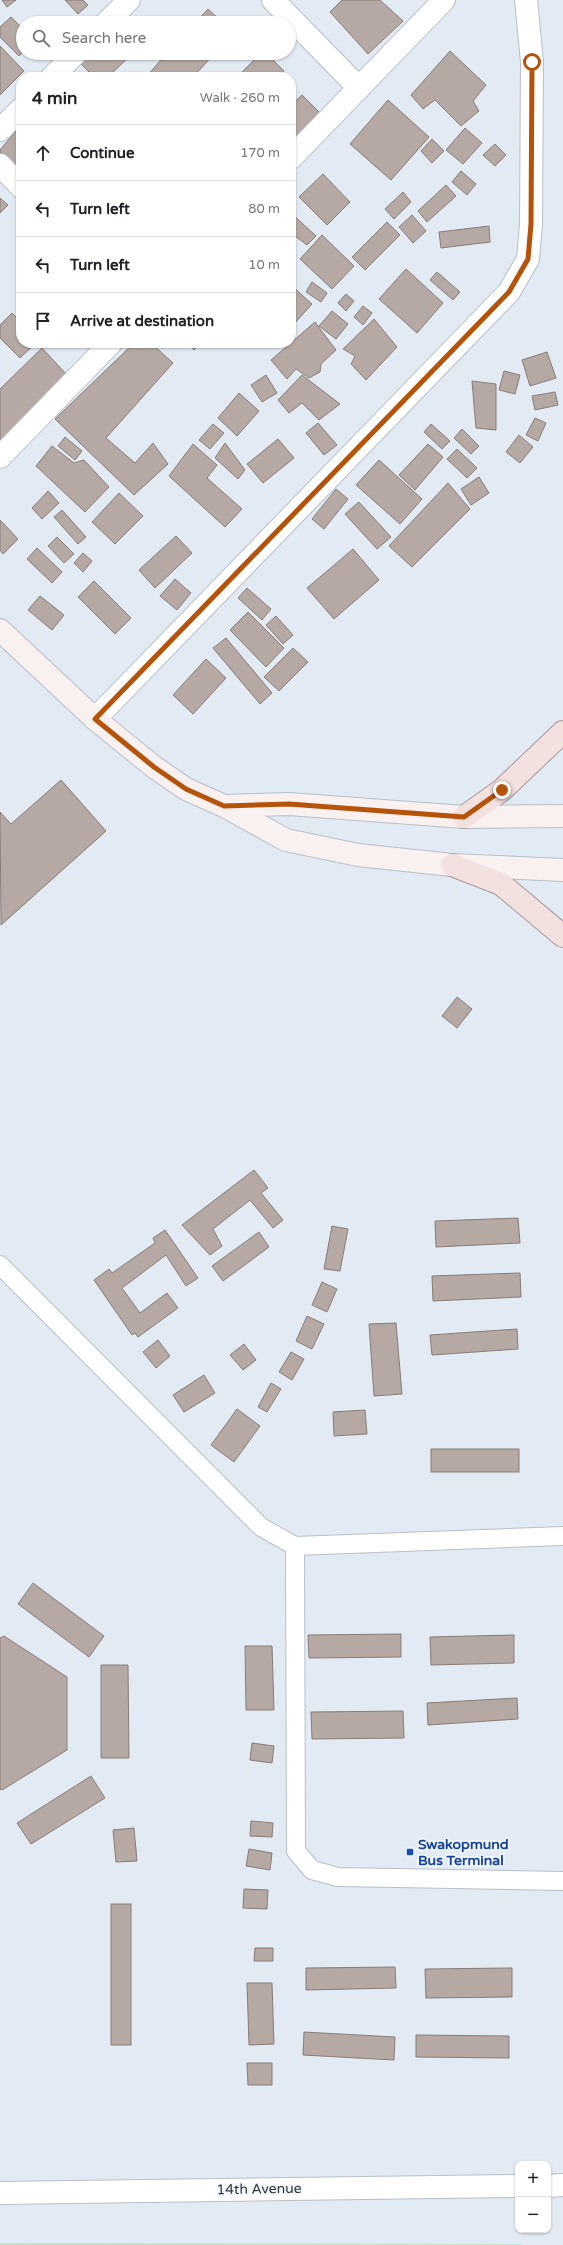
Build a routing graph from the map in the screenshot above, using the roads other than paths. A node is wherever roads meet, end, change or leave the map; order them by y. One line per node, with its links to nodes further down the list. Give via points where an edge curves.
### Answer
1 (129, 0): 5 (street)
2 (273, 0): 6 (street)
3 (444, 0): 10 (street)
4 (526, 0): 19 (street, via 532,62 531,224 528,259 509,292)
5 (113, 16)
6 (289, 16)
7 (296, 24): 10 (street)
8 (69, 60): 9 (street)
9 (57, 72)
10 (359, 88): 13 (street)
11 (16, 114): 12 (street)
12 (0, 130)
13 (296, 153)
14 (0, 165): 15 (street)
15 (16, 182)
16 (106, 348): 17 (street)
17 (0, 457)
18 (0, 630): 19 (street)
19 (95, 719): 21 (street, via 154,767 186,789)
20 (563, 732): 23 (main road, via 502,790)
21 (224, 806): 23 (street, via 289,804); 24 (street, via 286,840 358,855)
22 (563, 816): 23 (street)
23 (464, 817)
24 (452, 865): 25 (street); 26 (main road, via 501,884)
25 (563, 870)
26 (563, 936)
27 (0, 1265): 29 (lane, via 261,1527)
28 (563, 1536): 29 (lane)
29 (295, 1546): 30 (lane, via 296,1851 312,1870 338,1877)
30 (563, 1881)
31 (515, 2186): 34 (street, 14th Avenue)
32 (551, 2186): 33 (street)
33 (563, 2186)
34 (0, 2193)

